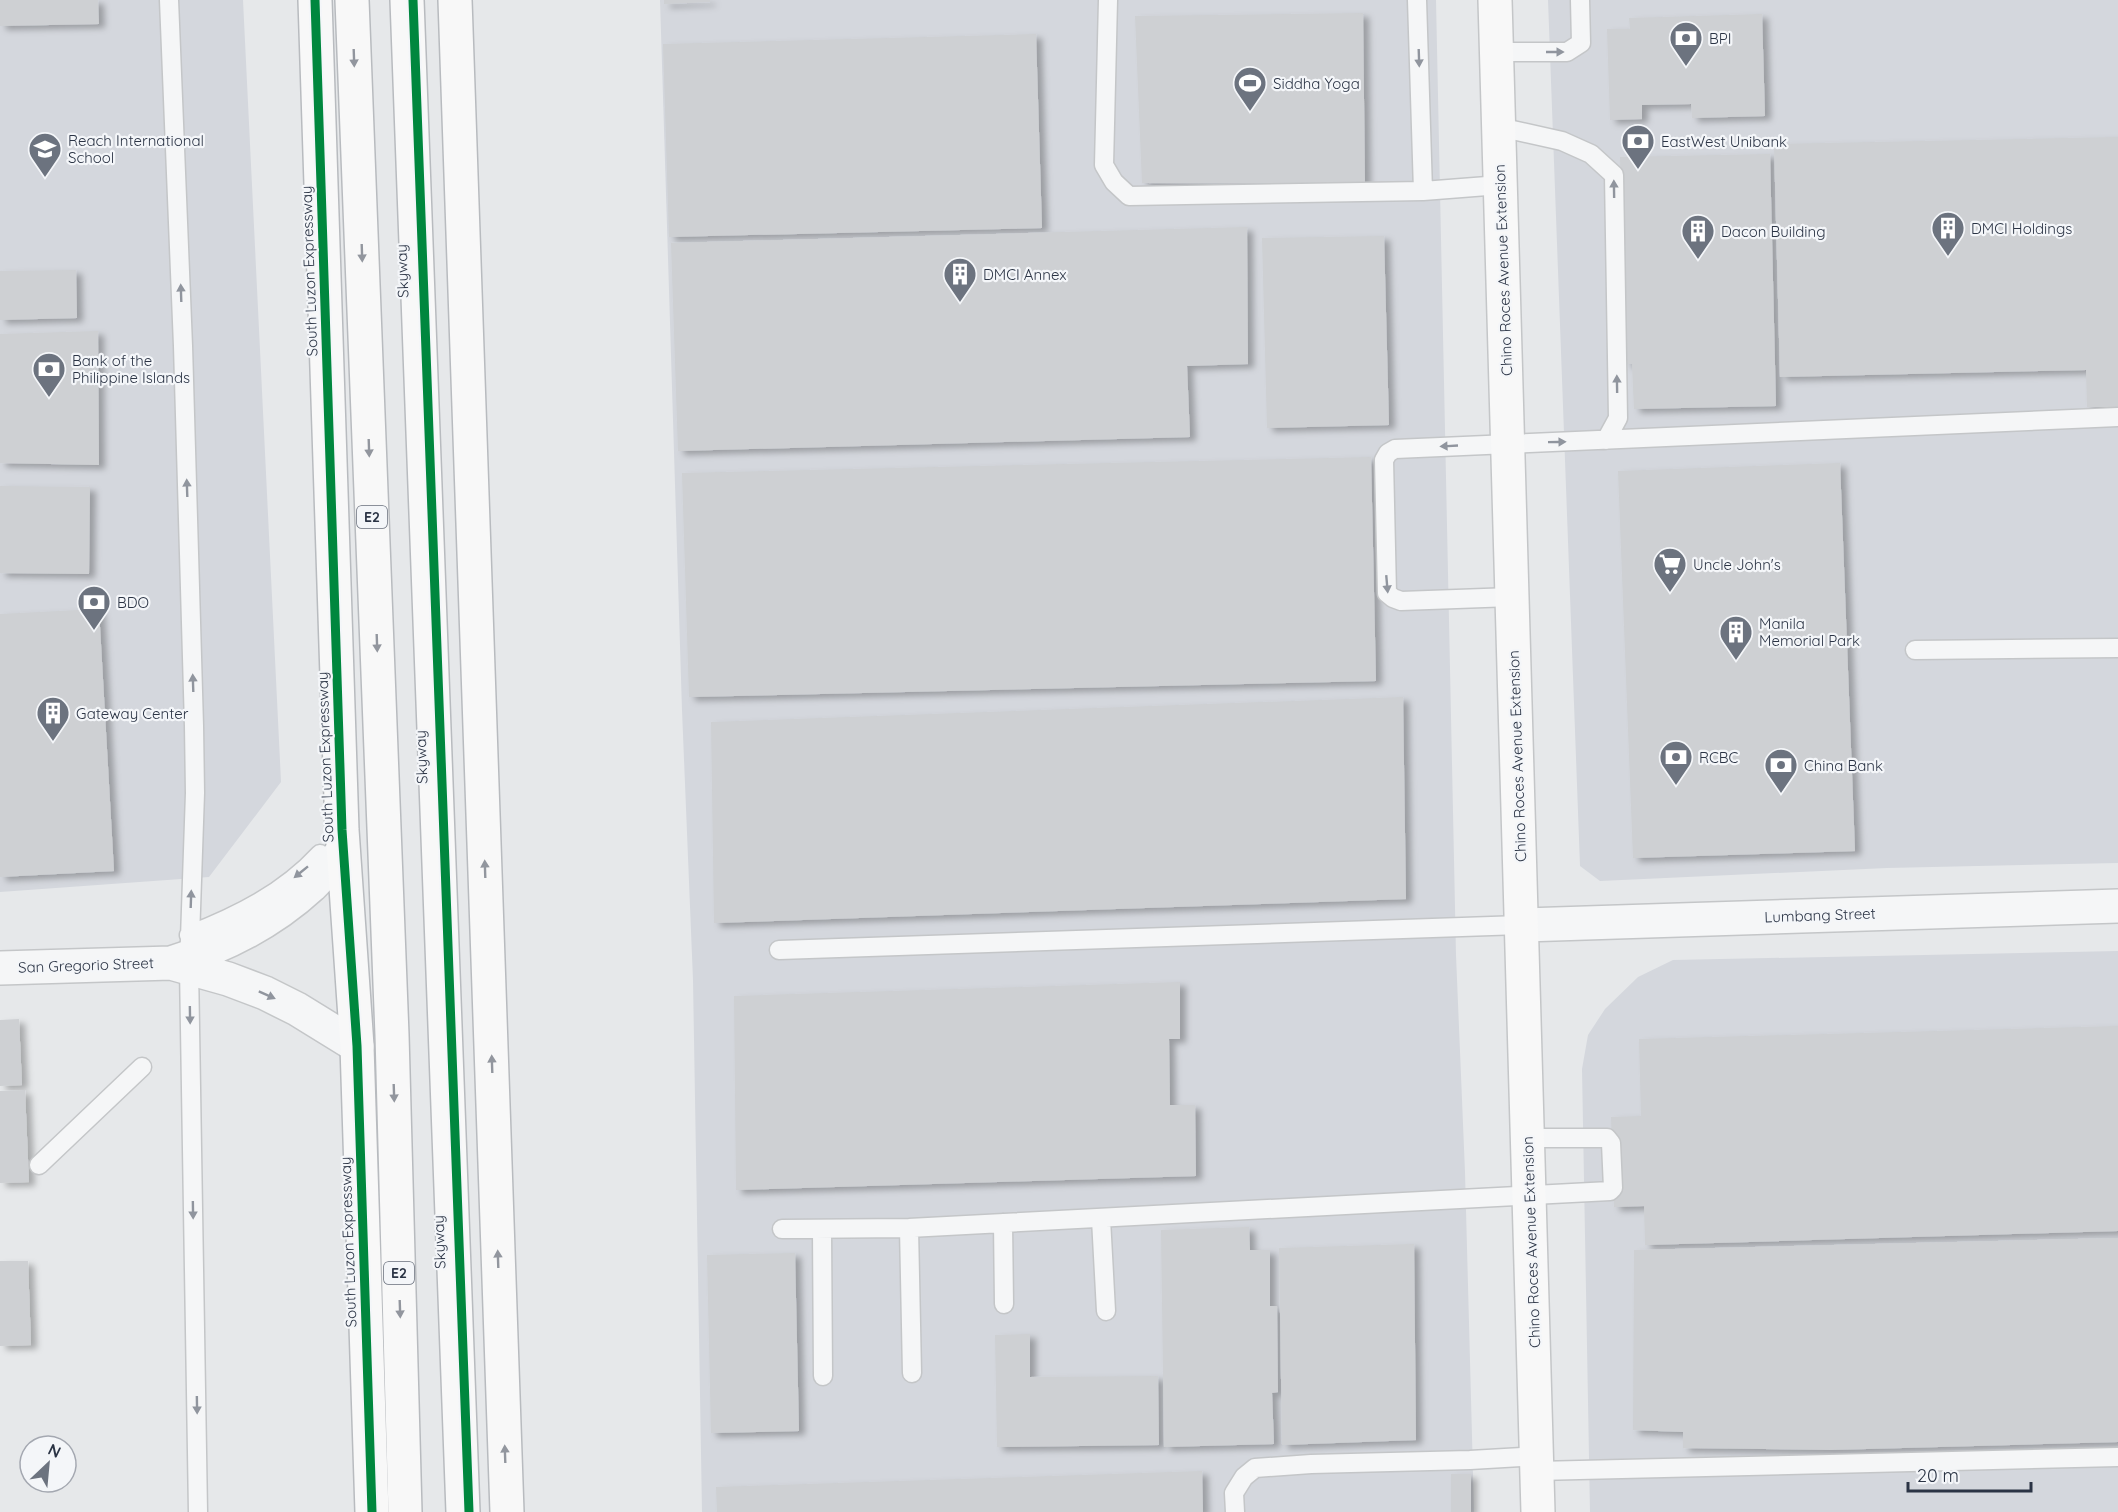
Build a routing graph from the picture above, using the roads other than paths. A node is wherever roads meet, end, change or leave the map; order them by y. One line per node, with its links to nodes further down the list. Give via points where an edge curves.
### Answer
1 (169, 0): 25 (lane, one-way to 1, via 195,793 194,726)
2 (315, 0): 21 (main road, South Luzon Expressway / E2)
3 (352, 0): 45 (main road, E2, one-way to 45, via 392,1047)
4 (407, 0): 46 (main road, Skyway)
5 (413, 0): 47 (main road)
6 (455, 0): 48 (main road, one-way to 6)
7 (1108, 0): 14 (lane, via 1104,165 1129,196)
8 (1417, 0): 14 (lane, one-way to 14)
9 (1495, 0): 11 (main road, Chino Roces Avenue Extension)
10 (1580, 0): 11 (lane, one-way to 10, via 1568,52 1581,43)
11 (1496, 52): 12 (main road, Chino Roces Avenue Extension)
12 (1499, 127): 13 (main road, Chino Roces Avenue Extension); 16 (lane, one-way to 12, via 1618,418 1614,175 1591,154 1562,141)
13 (1500, 185): 14 (lane); 17 (main road, Chino Roces Avenue Extension)
14 (1423, 191)
15 (2118, 417): 16 (lane)
16 (1606, 440): 17 (lane, one-way to 16)
17 (1508, 444): 18 (main road, Chino Roces Avenue Extension); 18 (lane, one-way to 18, via 1395,449 1388,453 1384,460 1386,571 1387,593 1401,601)
18 (1512, 597): 23 (main road, Chino Roces Avenue Extension)
19 (2118, 648): 20 (lane)
20 (1915, 650)
21 (342, 841): 25 (street, San Gregorio Street, one-way to 25, via 311,886 274,915 234,939); 27 (main road, South Luzon Expressway / E2)
22 (2118, 906): 23 (street, Lumbang Street)
23 (1521, 925): 24 (lane); 29 (main road, Chino Roces Avenue Extension)
24 (779, 950)
25 (185, 956): 26 (street, San Gregorio Street); 27 (street, San Gregorio Street, one-way to 27, via 297,1009); 43 (lane, one-way to 43)
26 (0, 968)
27 (357, 1046): 44 (main road, South Luzon Expressway / E2)
28 (142, 1067): 30 (lane)
29 (1527, 1138): 31 (main road, Chino Roces Avenue Extension); 31 (lane, via 1607,1138 1611,1143 1610,1191)
30 (39, 1165)
31 (1530, 1196): 32 (lane); 42 (main road, Chino Roces Avenue Extension)
32 (1101, 1219): 33 (lane); 38 (lane)
33 (1003, 1223): 34 (lane); 37 (lane)
34 (909, 1228): 36 (lane); 39 (lane)
35 (782, 1229): 36 (lane)
36 (822, 1230): 40 (lane)
37 (1004, 1304)
38 (1106, 1311)
39 (912, 1373)
40 (824, 1376)
41 (2118, 1457): 42 (lane)
42 (1537, 1463): 49 (lane, via 1470,1460 1255,1468 1234,1493); 50 (main road, Chino Roces Avenue Extension)
43 (198, 1512)
44 (372, 1512)
45 (405, 1512)
46 (463, 1512)
47 (469, 1512)
48 (507, 1512)
49 (1235, 1512)
50 (1538, 1512)

